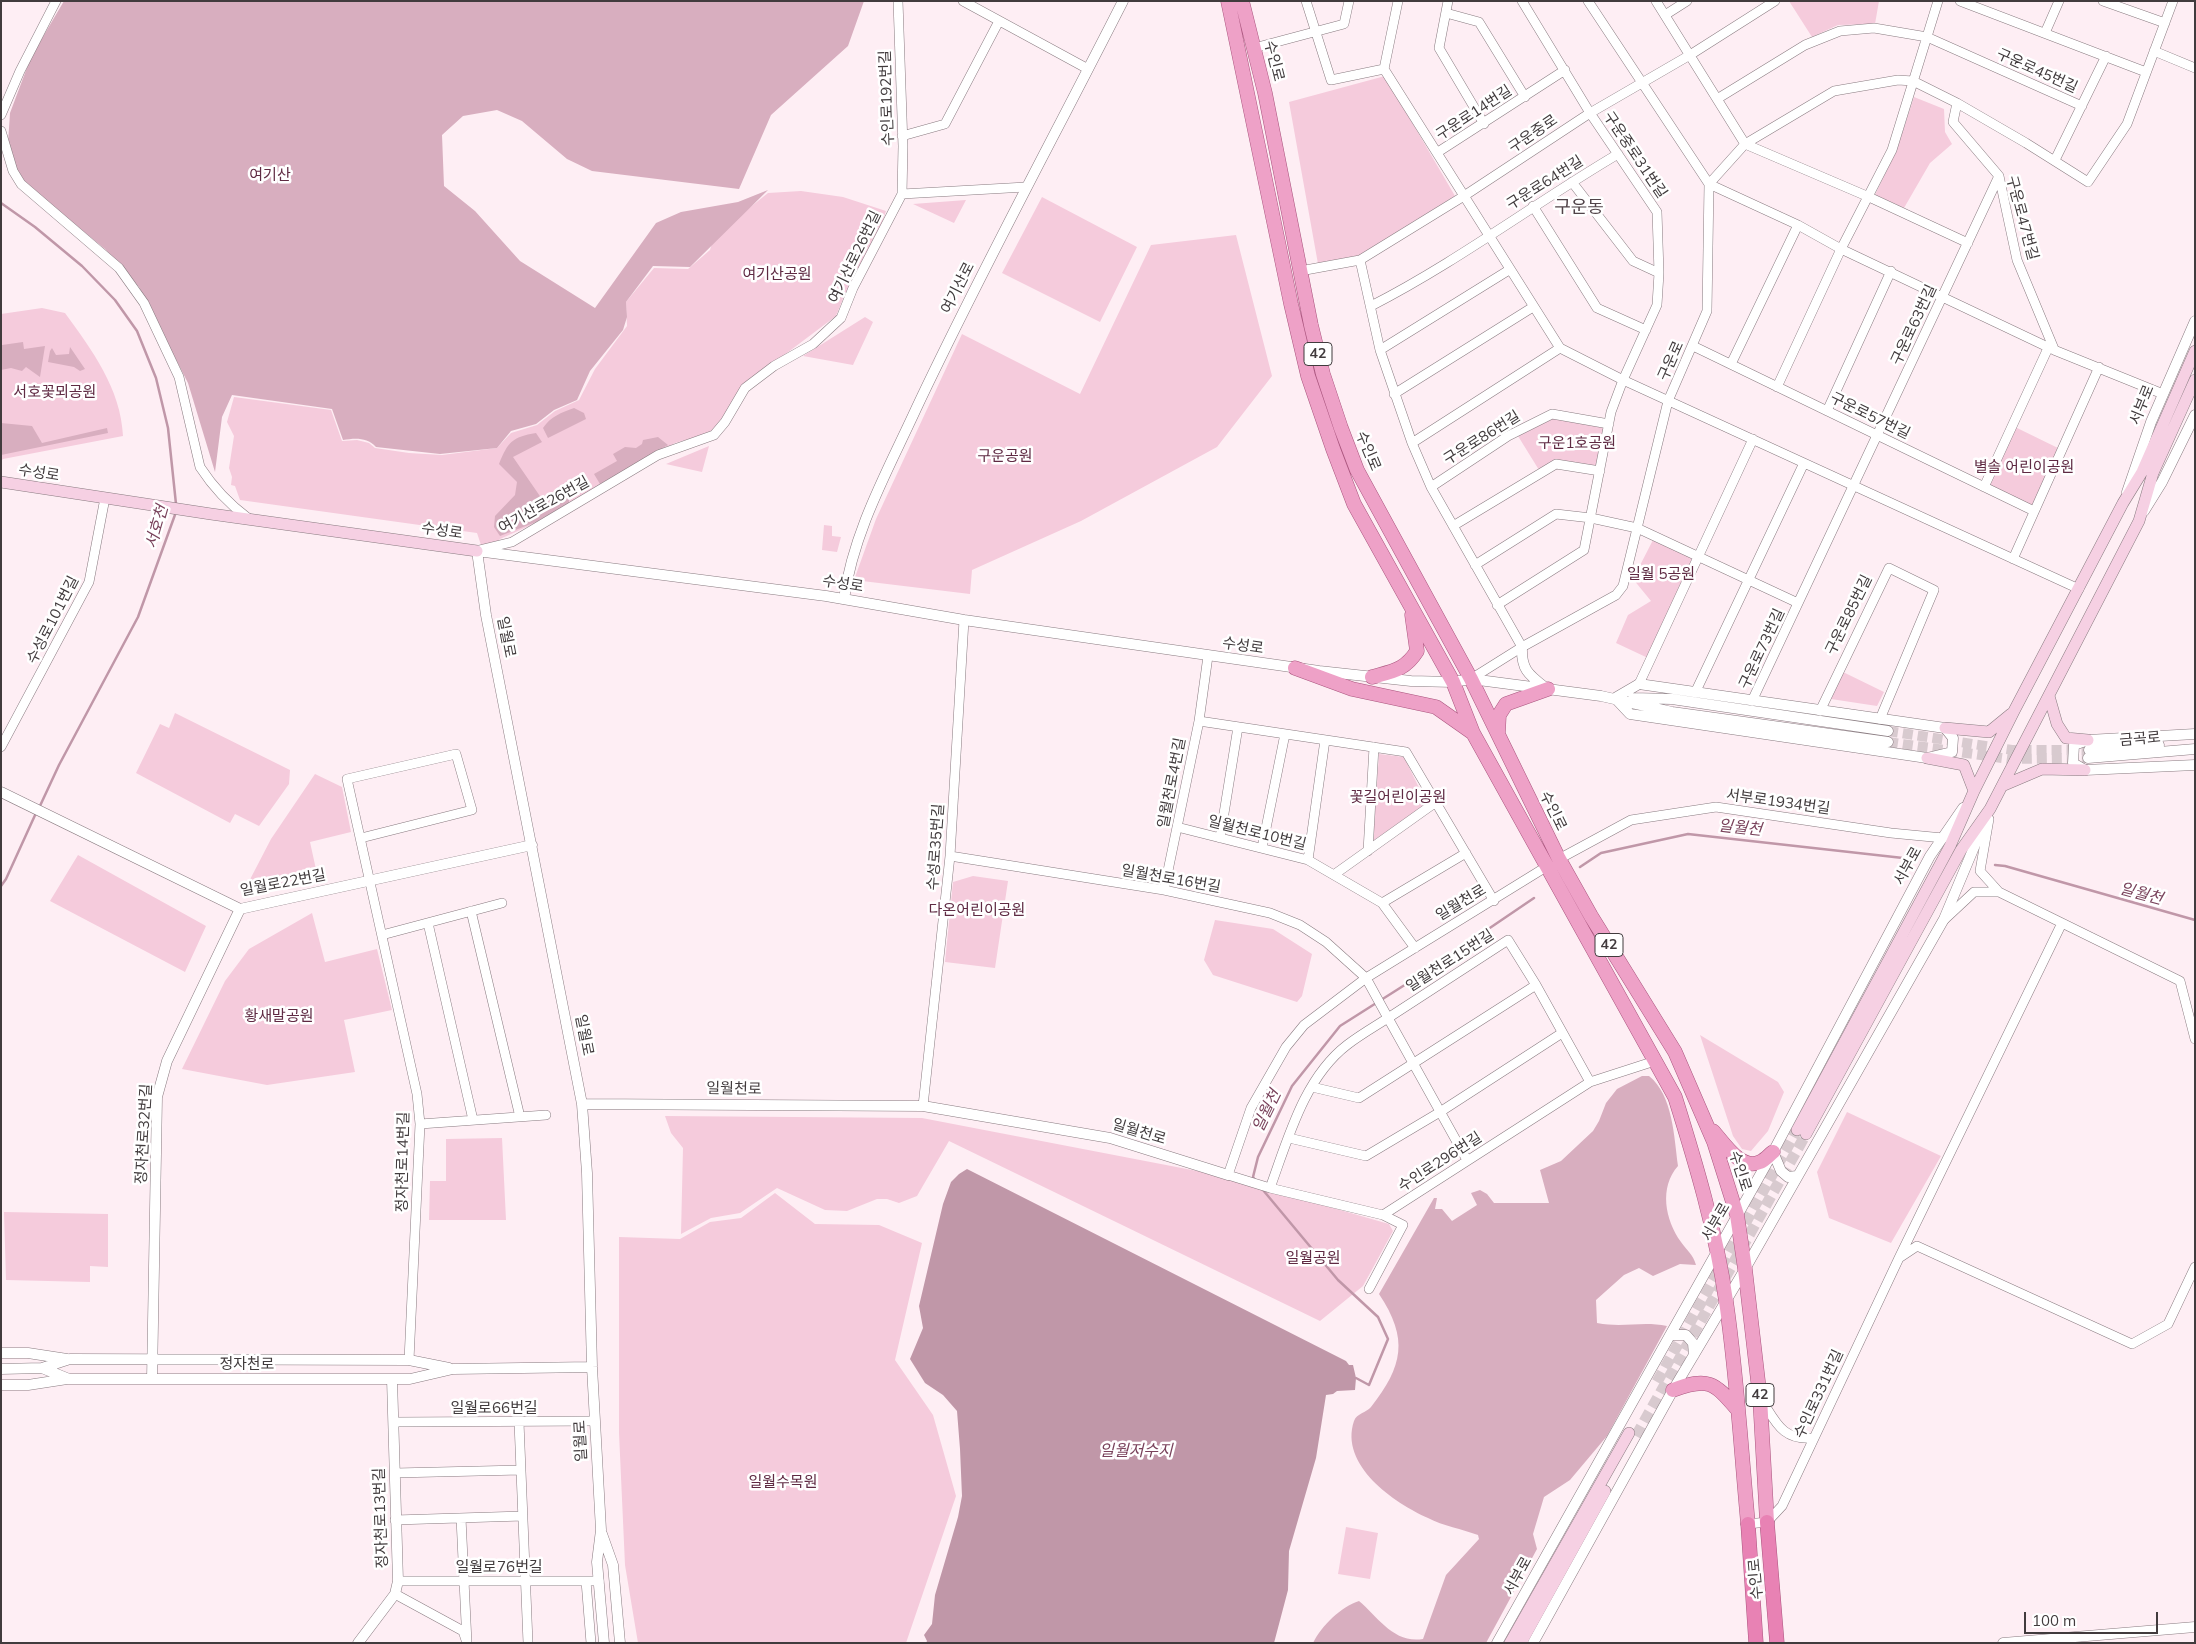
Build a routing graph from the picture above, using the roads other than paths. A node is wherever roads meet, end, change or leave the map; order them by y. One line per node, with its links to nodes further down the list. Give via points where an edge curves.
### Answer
1 (56, 1): 45 (street)
2 (898, 1): 48 (street, 수인로192번길)
3 (963, 1): 24 (street)
4 (1228, 1): 115 (main road, 수인로, via 1308,376 1354,504)
5 (1242, 1): 29 (main road, 수인로 / 42)
6 (1306, 1): 26 (street)
7 (1348, 1): 26 (street, via 1344,24)
8 (1398, 1): 35 (street)
9 (1448, 1): 22 (street)
10 (1522, 1): 36 (street, 구운중로31번길)
11 (1588, 1): 39 (street)
12 (1656, 1): 23 (street)
13 (1688, 1): 23 (street)
14 (1775, 1): 31 (street, 구운중로)
15 (1938, 1): 28 (street)
16 (1960, 1): 27 (street)
17 (2059, 1): 27 (street)
18 (2103, 1): 21 (street)
19 (2173, 1): 25 (street)
20 (1119, 3): 34 (street, 여기산로)
21 (2116, 3): 25 (street)
22 (1446, 13): 40 (street, 구운로14번길, via 1479,22); 46 (street, via 1439,48)
23 (1665, 15): 31 (street)
24 (999, 21): 34 (street); 48 (street, via 945,124)
25 (2165, 23): 30 (street)
26 (1315, 32): 29 (street); 35 (street, via 1331,80)
27 (2045, 33): 32 (street)
28 (1927, 38): 38 (street); 41 (street, 구운로45번길, via 1874,28 1840,31 1805,45); 43 (street, 구운로45번길)
29 (1254, 48): 67 (main road, 수인로 / 42)
30 (2154, 51): 33 (street); 37 (street)
31 (1690, 55): 39 (street, 구운중로); 41 (street)
32 (2106, 56): 37 (street); 43 (street)
33 (2195, 68)
34 (1088, 69): 56 (street, 여기산로)
35 (1384, 69): 50 (street, 구운로14번길)
36 (1564, 70): 40 (street, 구운로14번길); 44 (street, 구운중로31번길)
37 (2146, 72): 52 (street, via 2127,124 2088,182)
38 (1913, 81): 42 (street); 49 (street, via 1898,80 1834,91); 59 (street, via 1892,150)
39 (1641, 83): 44 (street, 구운중로); 55 (street)
40 (1525, 97): 46 (street, 구운로14번길)
41 (1717, 99): 49 (street)
42 (1957, 104): 52 (street); 53 (street, 구운로47번길, via 1953,122)
43 (2082, 106): 52 (street, 구운로45번길)
44 (1590, 113): 51 (street, 구운중로31번길); 58 (street, 구운중로)
45 (1, 115)
46 (1484, 124): 50 (street, 구운로14번길)
47 (1, 131): 103 (street, via 13,171 21,184 119,268 144,303 179,377 200,467 229,504)
48 (902, 136): 57 (street, 수인로192번길)
49 (1746, 144): 55 (street); 59 (street)
50 (1438, 152): 58 (street, 구운로14번길)
51 (1618, 154): 54 (street, 구운로64번길); 69 (street, 구운중로31번길, via 1657,212)
52 (2055, 160)
53 (1999, 176): 63 (street, 구운로63번길); 77 (street, 구운로47번길, via 2017,260)
54 (1572, 182): 60 (street, 구운로64번길); 69 (street, via 1633,261)
55 (1709, 184): 61 (street); 75 (street, 구운로, via 1707,311)
56 (1026, 187): 57 (street); 114 (street, 여기산로, via 958,320 867,515 846,580)
57 (902, 194): 108 (street, 여기산로26번길, via 840,318 812,344 745,388 714,434 658,455 512,542)
58 (1464, 196): 62 (street); 65 (street, 구운중로)
59 (1869, 196): 63 (street); 64 (street)
60 (1533, 206): 62 (street, 구운로64번길); 74 (street, via 1598,308)
61 (1798, 225): 64 (street); 80 (street)
62 (1488, 236): 66 (street); 71 (street, 구운로64번길, via 1414,284)
63 (1968, 243): 70 (street, 구운로63번길)
64 (1841, 248): 68 (street); 84 (street)
65 (1360, 260): 67 (street, 구운중로); 71 (street, 구운로86번길)
66 (1509, 270): 72 (street); 78 (street)
67 (1300, 271): 123 (main road, 수인로 / 42, via 1323,374 1357,470)
68 (1891, 271): 70 (street); 88 (street)
69 (1659, 273): 74 (street, 구운중로31번길, via 1658,305)
70 (1942, 297): 77 (street); 91 (street, 구운로63번길)
71 (1372, 306): 78 (street, 구운로86번길)
72 (1532, 307): 76 (street); 85 (street)
73 (2195, 321): 86 (street, 서부로)
74 (1646, 330): 82 (street, 구운중로31번길)
75 (1693, 346): 80 (street, 구운로57번길); 87 (street, 구운로)
76 (1560, 348): 82 (street); 93 (street)
77 (2052, 348): 81 (street); 99 (street)
78 (1380, 350): 85 (street, 구운로86번길)
79 (2195, 351): 101 (main road, 서부로, via 2142,472)
80 (1731, 364): 84 (street, 구운로57번길)
81 (2099, 368): 86 (street); 102 (street)
82 (1623, 380): 87 (street); 90 (street)
83 (2195, 380): 105 (main road, 서부로, via 2153,473)
84 (1777, 387): 88 (street, 구운로57번길)
85 (1394, 394): 93 (street, 구운로86번길)
86 (2163, 394): 101 (street, 서부로)
87 (1668, 400): 92 (street); 107 (street, 구운로)
88 (1827, 411): 91 (street, 구운로57번길)
89 (2195, 415): 105 (street, 서부로)
90 (1608, 424): 95 (street); 98 (street, 구운로86번길, via 1552,414 1508,436)
91 (1878, 436): 97 (street, 구운로63번길); 99 (street, 구운로57번길)
92 (1753, 439): 94 (street); 109 (street)
93 (1412, 443): 98 (street, 구운로86번길)
94 (1804, 463): 97 (street); 112 (street)
95 (1600, 471): 104 (street); 106 (street, via 1556,464)
96 (1, 482): 100 (main road, 수성로)
97 (1854, 486): 110 (street); 116 (street, 구운로63번길)
98 (1431, 487): 106 (street, 구운로86번길)
99 (1984, 487): 102 (street, 구운로57번길)
100 (105, 498): 103 (main road, 수성로); 144 (street, 수성로101번길, via 88,582)
101 (2123, 503): 113 (main road, 서부로)
102 (2034, 511): 110 (street)
103 (248, 518): 108 (main road, 수성로)
104 (1591, 518): 107 (street, 구운로73번길); 111 (street, 구운로73번길, via 1556,514); 117 (street, via 1584,550)
105 (2139, 521): 128 (main road, 서부로)
106 (1453, 526): 111 (street, 구운로86번길)
107 (1637, 528): 109 (street, 구운로73번길); 119 (street, 구운로, via 1623,586 1616,595)
108 (477, 551): 114 (street, 수성로); 160 (street, 일월로, via 486,615)
109 (1698, 556): 112 (street, 구운로73번길); 125 (street)
110 (2012, 559): 113 (street)
111 (1476, 565): 117 (street, 구운로86번길)
112 (1750, 579): 116 (street, 구운로73번길); 127 (street)
113 (2079, 589): 132 (main road, 서부로)
114 (844, 599): 118 (street, 수성로)
115 (1409, 602): 122 (main road, via 1417,651 1410,663 1401,669); 124 (main road, 수인로)
116 (1798, 603): 130 (street, 구운로73번길)
117 (1497, 605): 119 (street, 구운로86번길)
118 (964, 620): 120 (street, 수성로); 164 (street, 수성로35번길)
119 (1522, 647): 123 (street, 구운로); 126 (street, via 1521,660 1528,674)
120 (1208, 656): 121 (street, 수성로); 134 (street)
121 (1295, 668): 122 (street, 수성로); 137 (main road, via 1352,689 1436,707)
122 (1372, 677): 124 (street, 수성로)
123 (1471, 679): 124 (street, 수성로); 126 (street); 140 (main road, 수인로 / 42)
124 (1453, 682): 137 (main road, 수인로)
125 (1639, 684): 127 (street); 129 (street)
126 (1548, 689): 129 (street); 140 (main road, via 1506,704 1499,715)
127 (1695, 693): 130 (street)
128 (2049, 696): 146 (main road, via 2057,724 2066,738); 151 (main road, 서부로)
129 (1615, 698): 141 (street, via 1672,699); 148 (street, via 1630,714)
130 (1752, 701): 131 (street)
131 (1820, 711): 133 (street); 133 (street, 구운로85번길, via 1888,568 1934,590)
132 (2014, 711): 136 (main road, via 1989,732); 152 (main road, 서부로)
133 (1880, 719): 136 (street)
134 (1199, 721): 135 (street, 일월천로4번길); 156 (street, 일월천로4번길)
135 (1238, 727): 138 (street, 일월천로4번길); 158 (street)
136 (1945, 728): 148 (street, via 1953,738 1952,752)
137 (1473, 733): 167 (main road, 수인로)
138 (1285, 734): 142 (street, 일월천로4번길); 161 (street)
139 (2195, 734): 146 (street)
140 (1498, 735): 165 (main road, 수인로 / 42)
141 (1888, 736)
142 (1325, 740): 145 (street, 일월천로4번길); 166 (street)
143 (2195, 743): 146 (street, 금곡로)
144 (1, 747)
145 (1374, 747): 154 (street, 일월천로4번길, via 1406,752); 162 (street)
146 (2088, 749): 147 (street, 금곡로); 150 (street, via 2074,745 2073,763)
147 (2195, 749)
148 (1928, 758): 152 (main road, via 1964,765)
149 (2195, 765): 150 (street)
150 (2084, 770): 151 (main road, via 2042,769)
151 (2002, 786): 155 (main road, 서부로)
152 (1974, 791): 155 (main road, 서부로, via 1950,846 1801,1132 1961,850); 159 (street, 서부로)
153 (1, 792): 175 (street, 일월로22번길)
154 (1436, 802): 162 (street); 163 (street, 일월천로4번길)
155 (1990, 809): 171 (street, via 1980,871); 177 (street, 서부로)
156 (1178, 827): 158 (street, 일월천로10번길); 170 (street, 일월천로4번길)
157 (361, 838): 157 (street, 정자천로14번길, via 347,779 456,754 472,810); 169 (street, 정자천로14번길)
158 (1220, 838): 161 (street, 일월천로10번길)
159 (1943, 838): 165 (street, 서부로1934번길, via 1716,807 1631,820); 200 (street, 서부로, via 1930,856)
160 (532, 845): 169 (street, 일월로22번길); 191 (street, 일월로)
161 (1262, 848): 166 (street, 일월천로10번길)
162 (1368, 851): 168 (street)
163 (1466, 853): 172 (street, 일월천로4번길); 174 (street)
164 (950, 856): 170 (street, 일월천로16번길); 192 (street, 수성로35번길)
165 (1559, 858): 198 (main road, 수인로 / 42, via 1675,1052)
166 (1308, 860): 168 (street, 일월천로10번길)
167 (1546, 867): 172 (street, 일월천로); 187 (main road, 수인로)
168 (1335, 874): 174 (street, 일월천로10번길)
169 (370, 881): 175 (street, 일월로22번길); 180 (street, 정자천로14번길)
170 (1164, 890): 182 (street, 일월천로16번길, via 1270,913 1300,925 1326,942)
171 (1999, 892): 177 (street, via 1974,892); 179 (street)
172 (1494, 901): 181 (street, 일월천로)
173 (502, 903): 176 (street)
174 (1382, 903): 181 (street, 일월천로10번길)
175 (240, 909): 217 (street, 정자천로32번길, via 167,1061 157,1097)
176 (471, 912): 178 (street); 195 (street)
177 (1944, 919): 203 (street, 서부로)
178 (428, 923): 180 (street); 196 (street)
179 (2062, 923): 186 (street, via 2180,981); 208 (street, 수인로331번길)
180 (382, 935): 197 (street, 정자천로14번길, via 417,1094)
181 (1415, 948): 182 (street, 일월천로)
182 (1366, 978): 184 (street); 202 (street, 일월천로, via 1304,1025 1286,1047 1251,1108)
183 (1536, 985): 184 (street, 일월천로15번길, via 1508,940); 185 (street, 일월천로15번길); 188 (street)
184 (1388, 1018): 188 (street); 190 (street, 일월천로15번길, via 1345,1046)
185 (1562, 1033): 189 (street, 일월천로15번길); 193 (street)
186 (2195, 1039)
187 (1655, 1061): 189 (street, 수인로296번길); 207 (main road, 수인로, via 1675,1097 1696,1162)
188 (1414, 1064): 190 (street, via 1359,1098); 193 (street)
189 (1590, 1082): 201 (street, 수인로296번길)
190 (1312, 1087): 199 (street, 일월천로15번길)
191 (582, 1104): 192 (street, 일월천로); 219 (street, 일월로, via 588,1183)
192 (923, 1106): 202 (street, 일월천로, via 1110,1138)
193 (1440, 1112): 199 (street, via 1366,1156); 201 (street)
194 (546, 1115): 195 (street)
195 (520, 1117): 196 (street)
196 (473, 1120): 197 (street)
197 (420, 1124): 218 (street, 정자천로14번길)
198 (1707, 1125): 200 (main road, via 1741,1160 1752,1164 1761,1162); 205 (main road, 수인로 / 42)
199 (1289, 1138): 204 (street, 일월천로15번길)
200 (1773, 1152): 203 (street, via 1780,1171 1788,1177); 205 (street, 서부로)
201 (1467, 1160): 206 (street, 수인로296번길)
202 (1228, 1175): 204 (street)
203 (1798, 1176): 210 (street, 서부로)
204 (1270, 1188): 206 (street)
205 (1737, 1215): 207 (street, 서부로); 210 (main road, 수인로 / 42)
206 (1383, 1216): 211 (street, via 1403,1225)
207 (1717, 1250): 212 (main road, 수인로); 213 (street, 서부로)
208 (1899, 1258): 209 (street, via 1917,1246 2132,1344 2168,1324); 233 (street, 수인로331번길)
209 (2195, 1267)
210 (1745, 1269): 212 (street, 서부로); 228 (main road, 수인로 / 42)
211 (1369, 1289)
212 (1726, 1301): 215 (street, 서부로); 229 (main road, 수인로)
213 (1671, 1335): 215 (street, via 1686,1335 1693,1343); 256 (street, 서부로)
214 (1, 1353): 216 (street, via 28,1353)
215 (1694, 1355): 227 (street, 서부로)
216 (70, 1360): 217 (street, 정자천로); 220 (street, 정자천로)
217 (153, 1360): 218 (street, 정자천로); 224 (street, 정자천로32번길)
218 (408, 1360): 222 (street, 정자천로)
219 (592, 1367): 222 (street, 정자천로); 230 (street, 일월로)
220 (42, 1368): 221 (street, 정자천로); 223 (street, 정자천로)
221 (1, 1369)
222 (453, 1369): 225 (street, 정자천로, via 410,1379)
223 (69, 1378): 224 (street, 정자천로); 226 (street, via 28,1385)
224 (152, 1379): 225 (street, 정자천로)
225 (392, 1379): 231 (street, 정자천로13번길)
226 (1, 1385)
227 (1673, 1390): 229 (main road, via 1704,1382 1714,1386); 259 (street, 서부로)
228 (1760, 1398): 233 (street, via 1786,1433 1799,1440); 239 (main road, 수인로 / 42)
229 (1737, 1409): 240 (main road, 수인로)
230 (594, 1421): 232 (street, 일월로66번길); 241 (street, 일월로)
231 (394, 1422): 232 (street, 일월로66번길); 235 (street, 정자천로13번길)
232 (519, 1422): 234 (street)
233 (1814, 1438): 239 (street, 수인로331번길, via 1782,1506)
234 (521, 1470): 235 (street); 236 (street)
235 (395, 1473): 238 (street, 정자천로13번길)
236 (523, 1516): 237 (street); 242 (street)
237 (461, 1518): 238 (street); 244 (street)
238 (395, 1520): 243 (street, 정자천로13번길)
239 (1767, 1522): 240 (street); 249 (highway, 수인로 / 42)
240 (1748, 1524): 260 (highway, 수인로)
241 (601, 1530): 246 (street, 일월로, via 597,1562); 255 (street, 일월로, via 613,1565)
242 (526, 1580): 244 (street, 일월로76번길); 245 (street, 일월로76번길); 252 (street)
243 (398, 1581): 244 (street, 일월로76번길); 247 (street, 정자천로13번길)
244 (465, 1581): 251 (street)
245 (586, 1581): 246 (street, 일월로76번길); 253 (street)
246 (599, 1581): 254 (street, 일월로)
247 (395, 1594): 250 (street, 정자천로13번길); 251 (street, via 463,1631)
248 (2195, 1627): 261 (street)
249 (1780, 1642)
250 (358, 1643)
251 (467, 1643)
252 (528, 1643)
253 (591, 1643)
254 (604, 1643)
255 (620, 1643)
256 (1497, 1643)
257 (1510, 1643): 258 (main road, 서부로, via 1632,1434)
258 (1521, 1643)
259 (1533, 1643)
260 (1756, 1643)
261 (2003, 1643)

